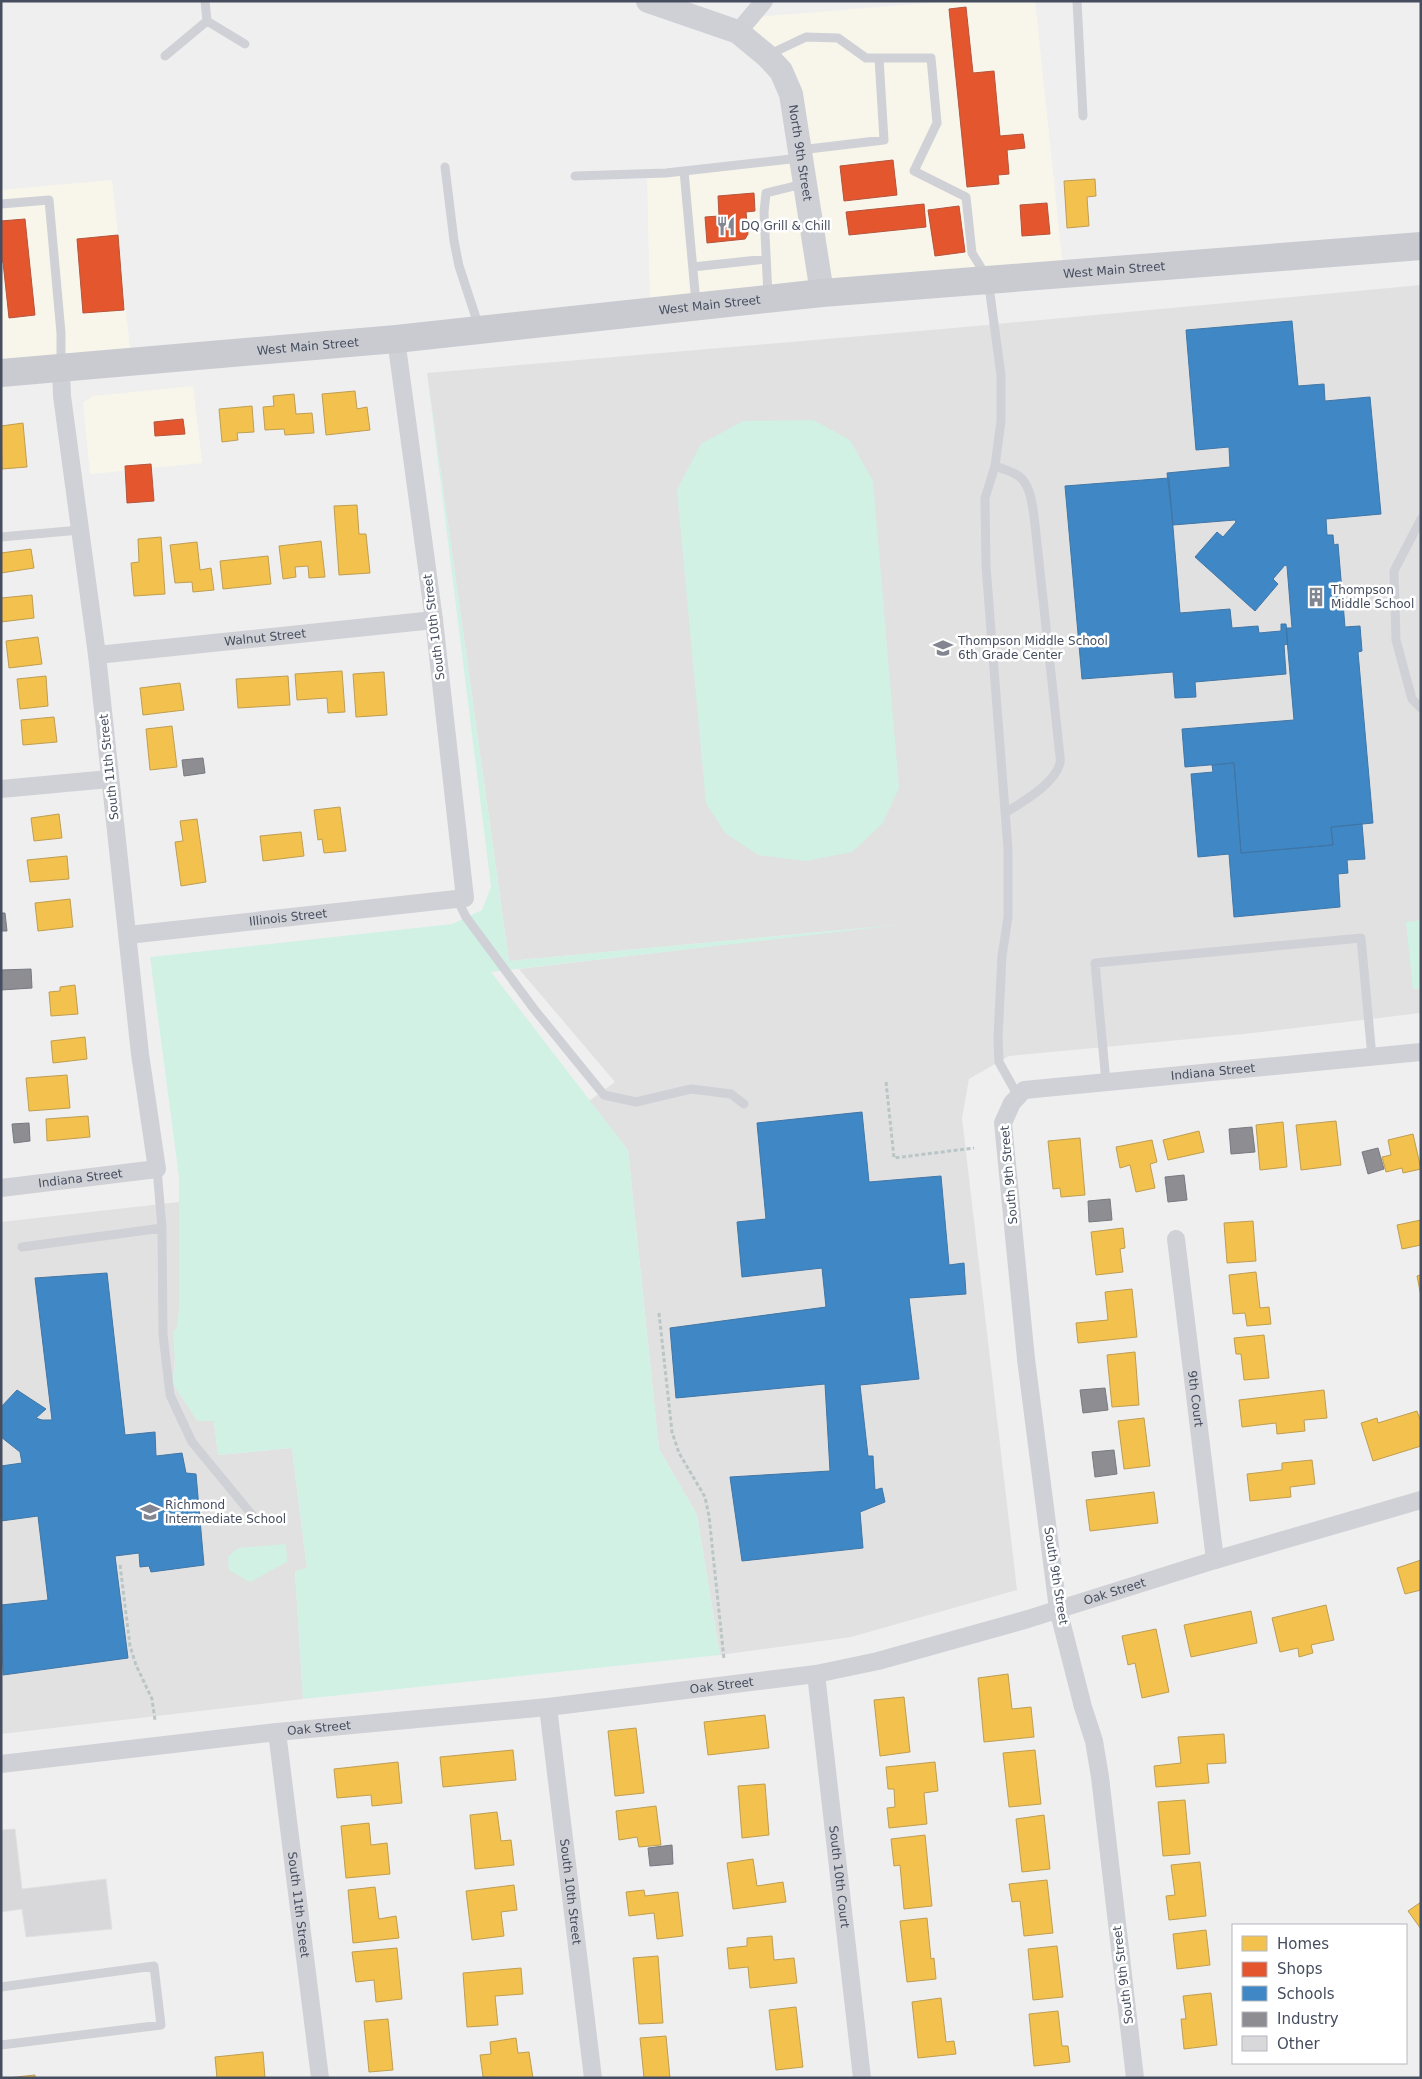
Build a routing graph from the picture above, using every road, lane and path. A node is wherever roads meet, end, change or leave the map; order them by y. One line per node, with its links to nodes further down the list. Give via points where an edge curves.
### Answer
1 (205, 1): 5 (lane)
2 (648, 1): 6 (street)
3 (764, 1): 6 (street)
4 (1077, 1): 11 (lane)
5 (207, 22): 7 (lane); 8 (lane)
6 (738, 32): 9 (street, North 9th Street)
7 (245, 44)
8 (165, 56)
9 (767, 56): 10 (lane, via 806,37 838,38 866,58); 12 (street, North 9th Street, via 781,71 791,94)
10 (879, 58): 12 (lane, via 884,140); 21 (lane, via 931,58 937,122 914,171 966,197 972,253)
11 (1083, 116)
12 (800, 154): 14 (lane); 16 (street, North 9th Street)
13 (445, 167): 25 (lane, via 459,266)
14 (684, 171): 15 (lane); 20 (lane)
15 (575, 176)
16 (805, 184): 19 (lane, via 766,193); 22 (street, North 9th Street)
17 (1, 204): 27 (lane, via 49,200 61,333)
18 (1421, 246): 21 (main road, West Main Street)
19 (766, 260): 20 (lane); 23 (lane)
20 (693, 267): 24 (lane)
21 (988, 279): 22 (main road, West Main Street); 29 (lane, via 1001,374 1001,421)
22 (822, 293): 23 (main road, West Main Street)
23 (768, 299): 24 (main road, West Main Street)
24 (696, 307): 25 (main road, West Main Street)
25 (480, 330): 26 (main road, West Main Street)
26 (396, 339): 27 (main road, West Main Street); 33 (street, South 10th Street)
27 (60, 368): 28 (main road, West Main Street); 31 (street, South 11th Street)
28 (1, 374)
29 (995, 466): 38 (lane, via 985,498 986,566); 38 (lane, via 1020,477 1027,487 1036,525 1060,763 1053,776 1035,794)
30 (1421, 519): 35 (lane, via 1394,571 1396,640 1412,699)
31 (80, 530): 32 (lane); 34 (street, South 11th Street)
32 (1, 537)
33 (434, 620): 34 (street, Walnut Street); 39 (street, South 10th Street, via 465,898)
34 (96, 655): 36 (street, South 11th Street)
35 (1421, 708)
36 (109, 779): 37 (street); 40 (street, South 11th Street)
37 (1, 789)
38 (1005, 813): 45 (lane, via 1008,916 1002,956 998,1038 999,1062)
39 (452, 899): 40 (street, Illinois Street); 46 (lane, via 604,1096 636,1102 691,1089 731,1094)
40 (128, 935): 48 (street, South 11th Street, via 140,1054)
41 (1421, 1052): 42 (street, Indiana Street)
42 (1372, 1057): 44 (street, Indiana Street); 44 (lane, via 1360,938 1114,961 1095,963)
43 (886, 1082): 47 (path, via 894,1158)
44 (1106, 1082): 45 (street, Indiana Street, via 1024,1090)
45 (1015, 1099): 58 (street, South 9th Street, via 1003,1123 1026,1359)
46 (744, 1104)
47 (974, 1148)
48 (157, 1168): 49 (street, Indiana Street); 50 (lane)
49 (1, 1188)
50 (162, 1228): 52 (lane); 55 (lane, via 163,1335 170,1395 192,1442)
51 (1176, 1239): 56 (street, 9th Court)
52 (22, 1247)
53 (659, 1313): 59 (path, via 672,1432 679,1453 705,1497 709,1516)
54 (1421, 1500): 56 (street, Oak Street)
55 (257, 1521)
56 (1215, 1560): 58 (street, Oak Street)
57 (120, 1566): 62 (path, via 130,1646 152,1699)
58 (1058, 1608): 60 (street, Oak Street, via 878,1661); 70 (street, South 9th Street, via 1094,1741)
59 (724, 1659)
60 (816, 1674): 61 (street, Oak Street); 69 (street, South 10th Court)
61 (548, 1707): 63 (street, Oak Street); 68 (street, South 10th Street)
62 (154, 1720)
63 (277, 1732): 64 (street, Oak Street); 67 (street, South 11th Street)
64 (1, 1764)
65 (1, 1987): 66 (lane, via 154,1966 161,2025)
66 (1, 2045)
67 (320, 2078)
68 (593, 2078)
69 (862, 2078)
70 (1135, 2078)

